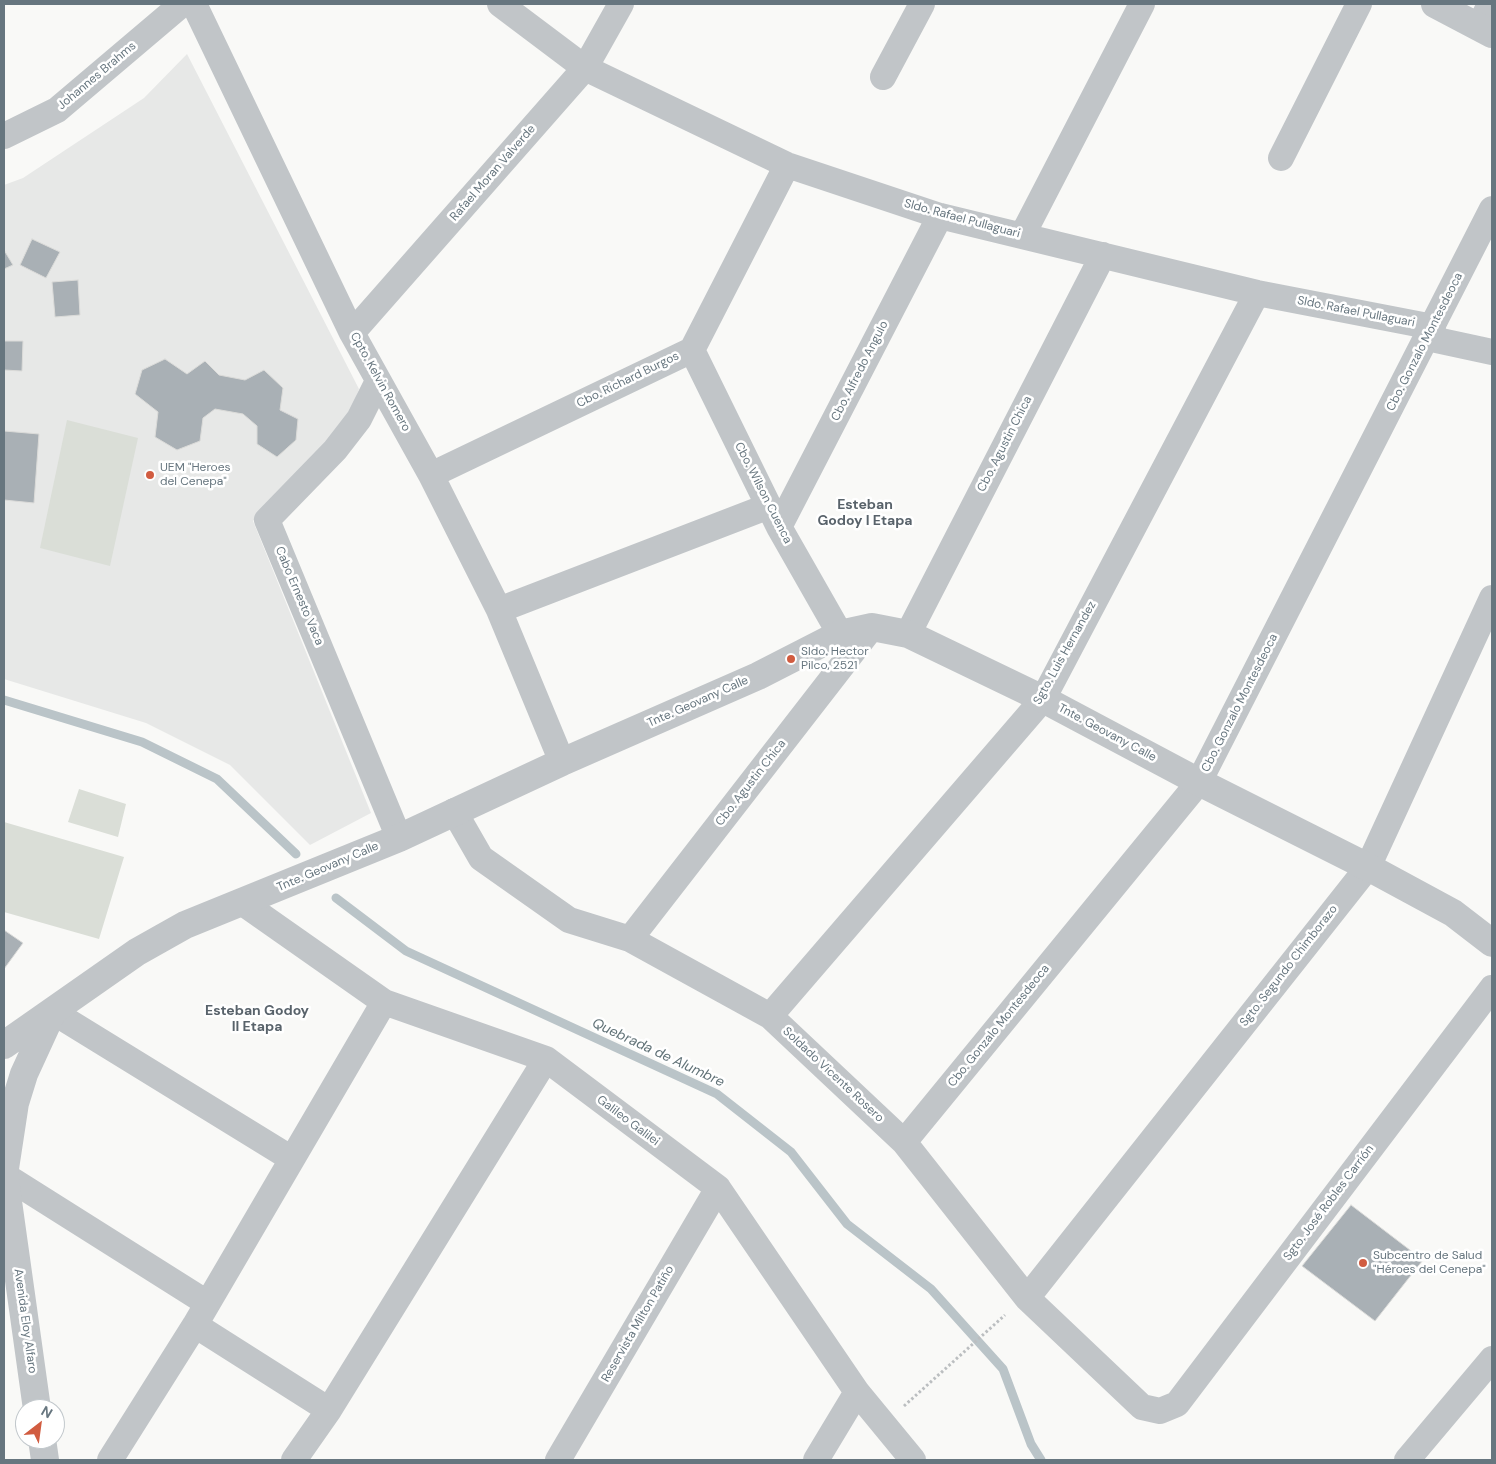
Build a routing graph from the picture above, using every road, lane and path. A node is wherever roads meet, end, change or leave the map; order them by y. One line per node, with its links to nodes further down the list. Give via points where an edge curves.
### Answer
1 (182, 4): 12 (street, Johannes Brahms, via 57,110)
2 (194, 4): 21 (street, Cpto. Kelvin Romero)
3 (500, 4): 10 (street, Sldo. Rafael Pullaguari)
4 (621, 4): 10 (street, Rafael Moran Valverde)
5 (922, 4): 11 (street)
6 (1142, 4): 17 (street)
7 (1359, 4): 13 (street)
8 (1435, 4): 9 (street)
9 (1487, 22)
10 (585, 68): 14 (street, Sldo. Rafael Pullaguari); 21 (street, Rafael Moran Valverde)
11 (883, 77)
12 (4, 136)
13 (1281, 158)
14 (787, 165): 16 (street, Sldo. Rafael Pullaguari); 22 (street, Cbo. Richard Burgos)
15 (1492, 209): 20 (street, Cbo. Gonzalo Montesdeoca)
16 (940, 216): 17 (street, Sldo. Rafael Pullaguari); 26 (street, Cbo. Alfredo Angulo)
17 (1022, 236): 18 (street, Sldo. Rafael Pullaguari)
18 (1103, 255): 19 (street, Sldo. Rafael Pullaguari); 31 (street, Cbo. Agustin Chica)
19 (1257, 292): 20 (street, Sldo. Rafael Pullaguari); 32 (street, Sgto. Luis Hernandez)
20 (1430, 332): 23 (street, Sldo. Rafael Pullaguari); 34 (street, Cbo. Gonzalo Montesdeoca)
21 (352, 333): 24 (street, Cpto. Kelvin Romero)
22 (692, 350): 25 (street, Cbo. Richard Burgos); 26 (street, Cbo. Wilson Cuenca)
23 (1492, 352)
24 (378, 381): 25 (street, Cpto. Kelvin Romero); 36 (street, Cabo Ernesto Vaca, via 359,419 335,450 267,520)
25 (431, 475): 28 (street, Cpto. Kelvin Romero)
26 (774, 516): 28 (street); 30 (street, Cbo. Wilson Cuenca)
27 (1492, 598): 37 (street, Sgto. Segundo Chimborazo)
28 (499, 610): 33 (street, Cpto. Kelvin Romero)
29 (872, 627): 30 (street, Tnte. Geovany Calle); 31 (street, Tnte. Geovany Calle); 39 (street, Cbo. Agustin Chica)
30 (840, 634): 33 (street, Tnte. Geovany Calle, via 758,676)
31 (908, 634): 32 (street, Tnte. Geovany Calle)
32 (1043, 700): 34 (street, Tnte. Geovany Calle); 44 (street, Sgto. Luis Hernandez)
33 (562, 762): 35 (street, Tnte. Geovany Calle)
34 (1199, 782): 37 (street, Tnte. Geovany Calle); 47 (street, Cbo. Gonzalo Montesdeoca)
35 (454, 811): 36 (street, Tnte. Geovany Calle); 39 (street, Soldado Vicente Rosero, via 482,858 569,920)
36 (399, 838): 38 (street, Tnte. Geovany Calle)
37 (1368, 867): 40 (street, Tnte. Geovany Calle, via 1453,913); 51 (street, Sgto. Segundo Chimborazo)
38 (243, 903): 42 (street, Galileo Galilei); 43 (street, Tnte. Geovany Calle, via 185,925 137,952)
39 (630, 939): 44 (street, Soldado Vicente Rosero)
40 (1492, 943)
41 (1492, 988): 59 (street, Sgto. José Robles Carrión, via 1177,1404)
42 (384, 1002): 46 (street, Galileo Galilei); 48 (street)
43 (53, 1012): 45 (street); 48 (street); 49 (street, Tnte. Geovany Calle, via 24,1074 15,1103)
44 (770, 1016): 47 (street, Soldado Vicente Rosero)
45 (4, 1044)
46 (546, 1059): 50 (street, Galileo Galilei); 58 (street)
47 (904, 1142): 51 (street, Soldado Vicente Rosero)
48 (292, 1159): 52 (street)
49 (4, 1174): 52 (street); 57 (street, Avenida Eloy Alfaro)
50 (718, 1188): 55 (street, Galileo Galilei); 62 (street, Reservista Milton Patiño)
51 (1027, 1298): 59 (street, Soldado Vicente Rosero, via 1142,1407)
52 (201, 1314): 58 (street); 60 (street)
53 (994, 1324): 56 (path)
54 (1492, 1359): 65 (street)
55 (857, 1392): 63 (street); 64 (street, Galileo Galilei)
56 (917, 1393)
57 (36, 1399)
58 (329, 1410): 61 (street)
59 (1160, 1411)
60 (110, 1460)
61 (294, 1460)
62 (558, 1460)
63 (816, 1460)
64 (913, 1460)
65 (1407, 1460)

